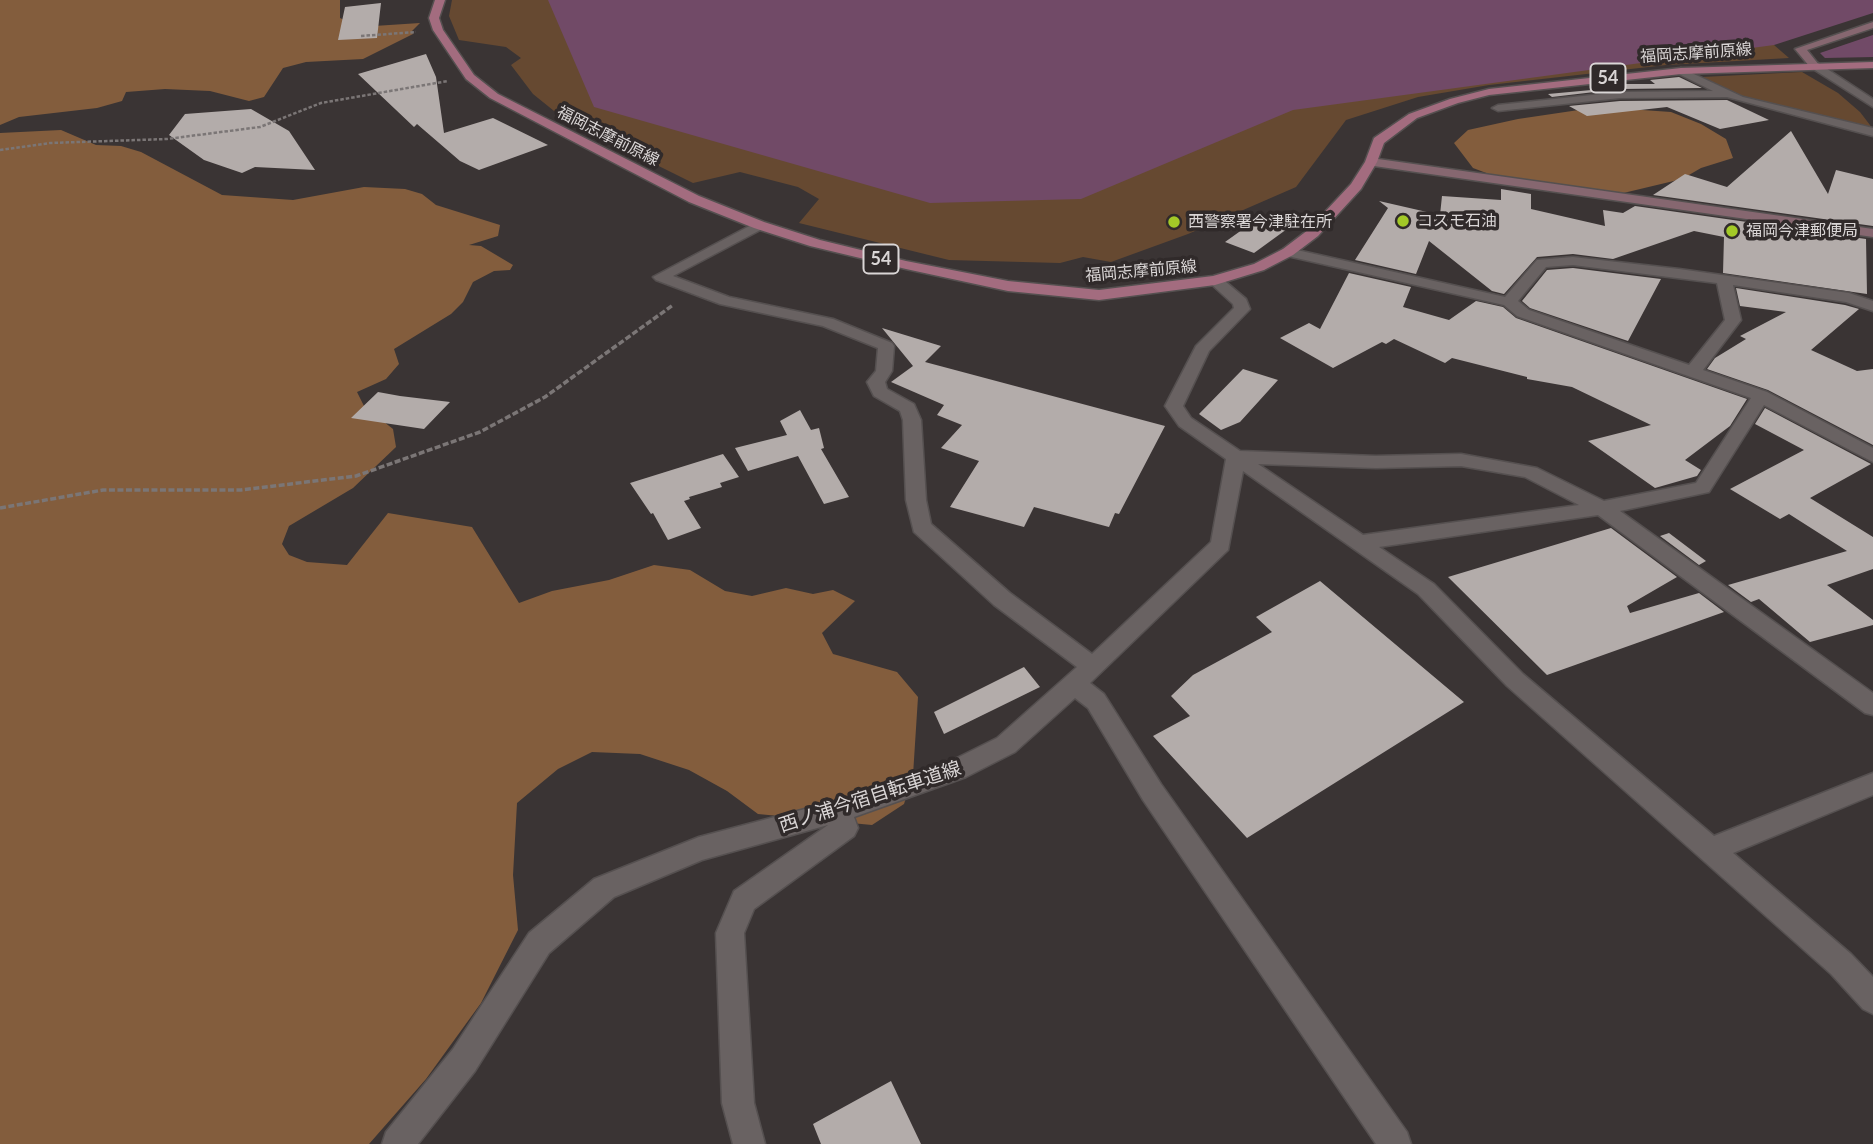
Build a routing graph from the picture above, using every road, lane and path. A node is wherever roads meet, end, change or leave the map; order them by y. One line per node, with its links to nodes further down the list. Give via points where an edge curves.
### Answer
1 (440, 0): 3 (main road, via 434,18)
2 (1873, 25): 5 (street, via 1800,49)
3 (438, 30): 4 (path); 8 (main road, 福岡志摩前原線 / 54)
4 (361, 36)
5 (1814, 65): 6 (main road, 福岡志摩前原線 / 54); 7 (main road, 福岡志摩前原線 / 54); 10 (street)
6 (1873, 65)
7 (1681, 71): 9 (street); 14 (main road, 福岡志摩前原線 / 54, via 1489,92 1454,101 1399,124 1378,141)
8 (470, 77): 13 (path, via 321,103 260,127 167,139 50,143); 15 (main road, 福岡志摩前原線 / 54, via 494,96 600,151 694,199)
9 (1730, 94): 11 (street, via 1620,95); 12 (street)
10 (1873, 104)
11 (1498, 108)
12 (1873, 132)
13 (0, 150)
14 (1371, 162): 16 (street); 17 (main road, 福岡志摩前原線 / 54, via 1339,206)
15 (759, 225): 19 (main road, 福岡志摩前原線 / 54, via 906,265 1052,292 1098,295); 20 (street, via 661,277)
16 (1873, 233)
17 (1288, 252): 19 (main road, 福岡志摩前原線 / 54, via 1259,267); 21 (street)
18 (1724, 279): 21 (street, via 1573,261 1542,263); 22 (street, via 1849,298); 23 (street, via 1733,320)
19 (1215, 280): 26 (street, via 1241,302 1242,309 1202,349 1174,406 1185,422)
20 (693, 290): 27 (path, via 545,397 480,432 356,475 241,490 103,490); 30 (street, via 827,322 886,346 884,371 876,382 880,392 908,408 912,419 921,527)
21 (1509, 302): 23 (street, via 1523,313)
22 (1873, 306)
23 (1693, 372): 24 (street)
24 (1761, 396): 25 (street); 28 (street, via 1702,488)
25 (1873, 456)
26 (1236, 457): 28 (street, via 1461,460 1530,472); 29 (street); 30 (street, 西ノ浦今宿自転車道線, via 1221,545)
27 (0, 508)
28 (1602, 508): 29 (street); 31 (street)
29 (1363, 542): 34 (street, via 1426,589 1515,680)
30 (1084, 675): 33 (street, 西ノ浦今宿自転車道線, via 1006,745 957,770); 38 (street, via 1152,792)
31 (1873, 706)
32 (1873, 784): 34 (street)
33 (839, 811): 36 (street, 西ノ浦今宿自転車道線, via 699,849 604,888 539,943 464,1060); 37 (street, via 845,828 744,900 730,933 738,1103)
34 (1713, 849): 35 (street, via 1841,964)
35 (1873, 999)
36 (398, 1144)
37 (749, 1144)
38 (1395, 1144)

